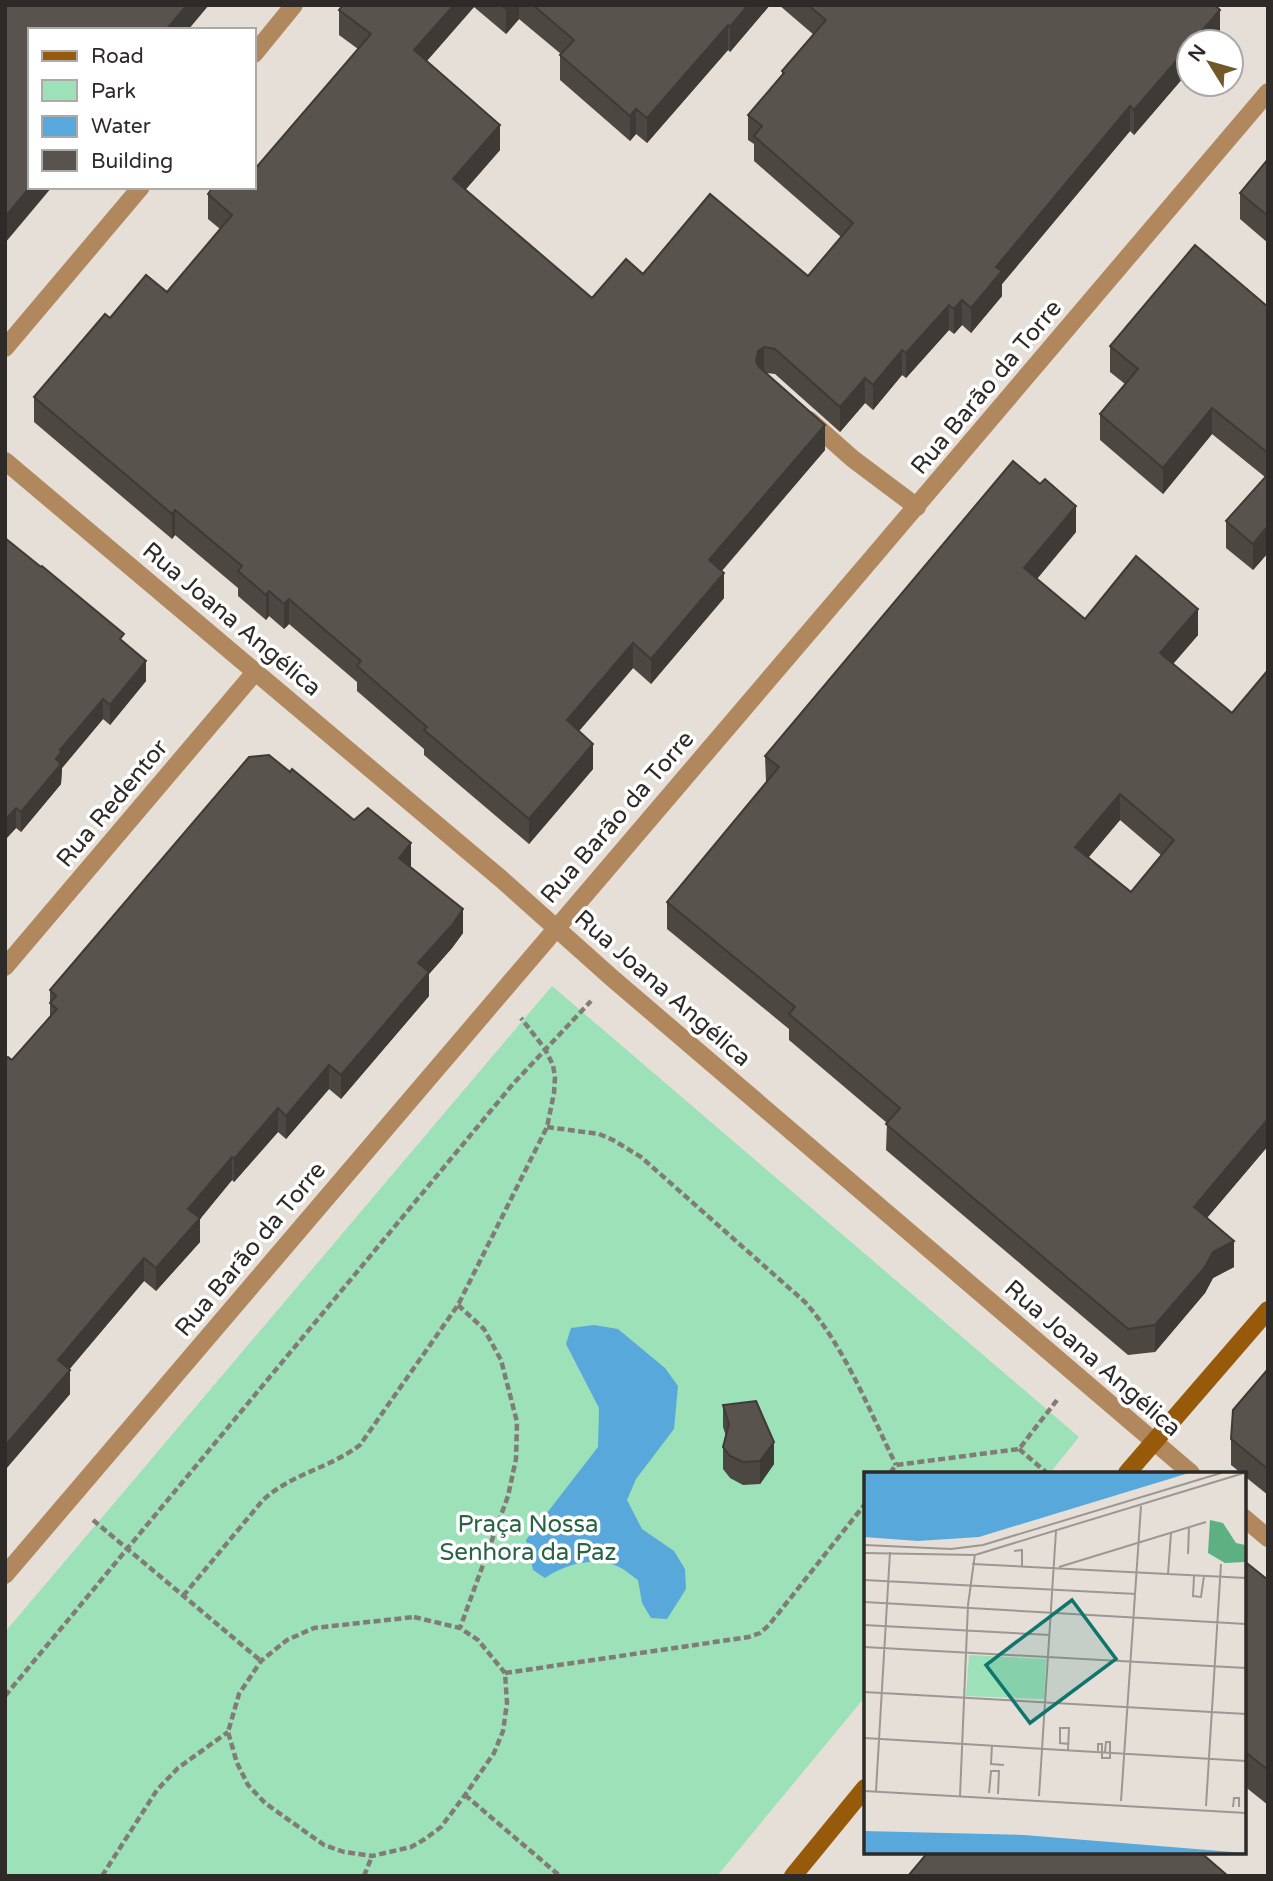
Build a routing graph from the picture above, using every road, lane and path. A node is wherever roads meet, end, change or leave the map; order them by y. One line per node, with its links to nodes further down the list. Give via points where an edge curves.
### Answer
1 (295, 5): 2 (street)
2 (256, 52)
3 (1268, 92): 8 (street, Rua Barão da Torre)
4 (139, 189): 5 (street)
5 (5, 348)
6 (795, 408): 8 (street)
7 (5, 461): 9 (street, Rua Joana Angélica)
8 (917, 507): 10 (street, Rua Barão da Torre)
9 (256, 671): 10 (street, Rua Joana Angélica); 11 (street, Rua Redentor)
10 (555, 927): 12 (street, Rua Joana Angélica); 13 (street, Rua Barão da Torre)
11 (5, 967)
12 (612, 978): 14 (path); 18 (street, Rua Joana Angélica)
13 (501, 991): 14 (path); 26 (street, Rua Barão da Torre)
14 (545, 1049): 15 (path, via 555,1077); 30 (path)
15 (547, 1126): 16 (path); 21 (path, via 599,1135 640,1157 805,1302 836,1345)
16 (458, 1305): 32 (path, via 360,1446 276,1488); 33 (path, via 484,1329 501,1360 517,1422 508,1496)
17 (1268, 1310): 19 (main road)
18 (1077, 1375): 19 (street, Rua Joana Angélica); 20 (path)
19 (1153, 1443): 24 (main road); 25 (street, Rua Joana Angélica)
20 (1019, 1449): 21 (path); 23 (path)
21 (897, 1465): 22 (path)
22 (891, 1472)
23 (1046, 1472)
24 (1128, 1472)
25 (1190, 1472)
26 (69, 1499): 30 (path); 31 (street, Rua Barão da Torre)
27 (864, 1505): 35 (path, via 760,1633)
28 (1245, 1519): 29 (street)
29 (1268, 1538)
30 (127, 1549): 32 (path); 36 (path)
31 (5, 1575)
32 (183, 1596): 34 (path)
33 (460, 1628): 34 (path, via 414,1617 314,1628 287,1640); 35 (path, via 478,1640)
34 (261, 1661): 37 (path, via 239,1694)
35 (505, 1673): 39 (path, via 503,1731)
36 (5, 1696)
37 (228, 1732): 40 (path, via 248,1785 265,1803 324,1845); 41 (path, via 177,1768)
38 (864, 1789): 44 (main road)
39 (465, 1795): 40 (path, via 441,1827 425,1839); 43 (path)
40 (372, 1856): 42 (path)
41 (102, 1876)
42 (364, 1876)
43 (559, 1876)
44 (793, 1876)

